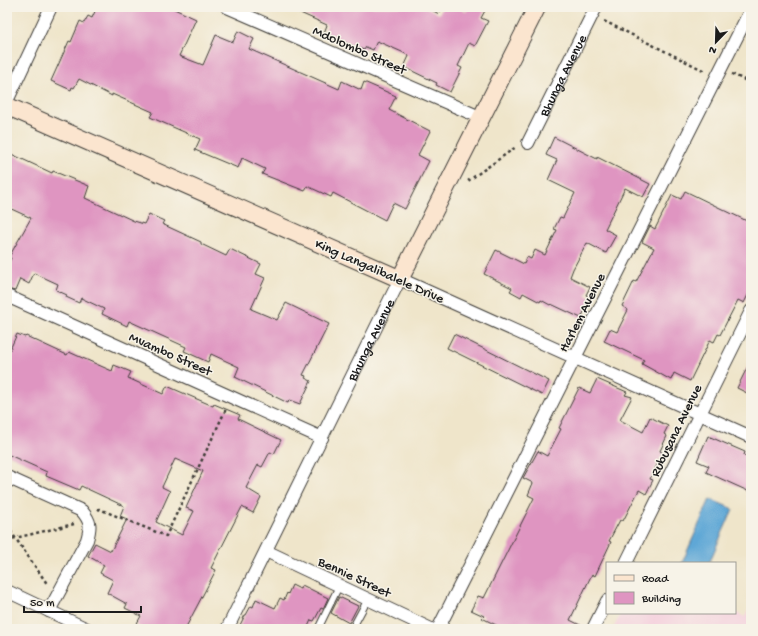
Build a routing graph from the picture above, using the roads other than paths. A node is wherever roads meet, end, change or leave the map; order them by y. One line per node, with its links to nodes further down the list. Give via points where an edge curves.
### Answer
1 (51, 7): 6 (street)
2 (227, 7): 8 (street, Mdolombo Street)
3 (537, 7): 8 (street, Bhunga Avenue)
4 (751, 9): 13 (street, Harlem Avenue)
5 (594, 11): 9 (street, Bhunga Avenue)
6 (7, 101)
7 (7, 106): 10 (street, King Langalibalele Drive)
8 (482, 118): 10 (street, Bhunga Avenue)
9 (528, 143)
10 (400, 279): 13 (street, King Langalibalele Drive); 16 (street, Bhunga Avenue)
11 (7, 296): 16 (street, Mvambo Street)
12 (751, 311): 14 (street, Rubusana Avenue)
13 (575, 357): 14 (street, King Langalibalele Drive); 31 (street, Harlem Avenue)
14 (700, 414): 15 (street, King Langalibalele Drive); 19 (street, Rubusana Avenue)
15 (751, 437)
16 (322, 438): 18 (street, Bhunga Avenue)
17 (7, 477): 24 (street, via 82,511 88,518 90,528 87,540)
18 (266, 551): 20 (street, Bennie Street); 27 (street, Bhunga Avenue)
19 (626, 562)
20 (339, 586): 22 (street, Bennie Street); 28 (lane)
21 (7, 591): 24 (street)
22 (368, 599): 25 (street, Bennie Street); 29 (lane)
23 (606, 603): 32 (street)
24 (49, 611): 26 (street)
25 (415, 626): 30 (street, Bennie Street)
26 (87, 629)
27 (227, 629)
28 (318, 629)
29 (352, 629)
30 (431, 629)
31 (438, 629)
32 (593, 629)

